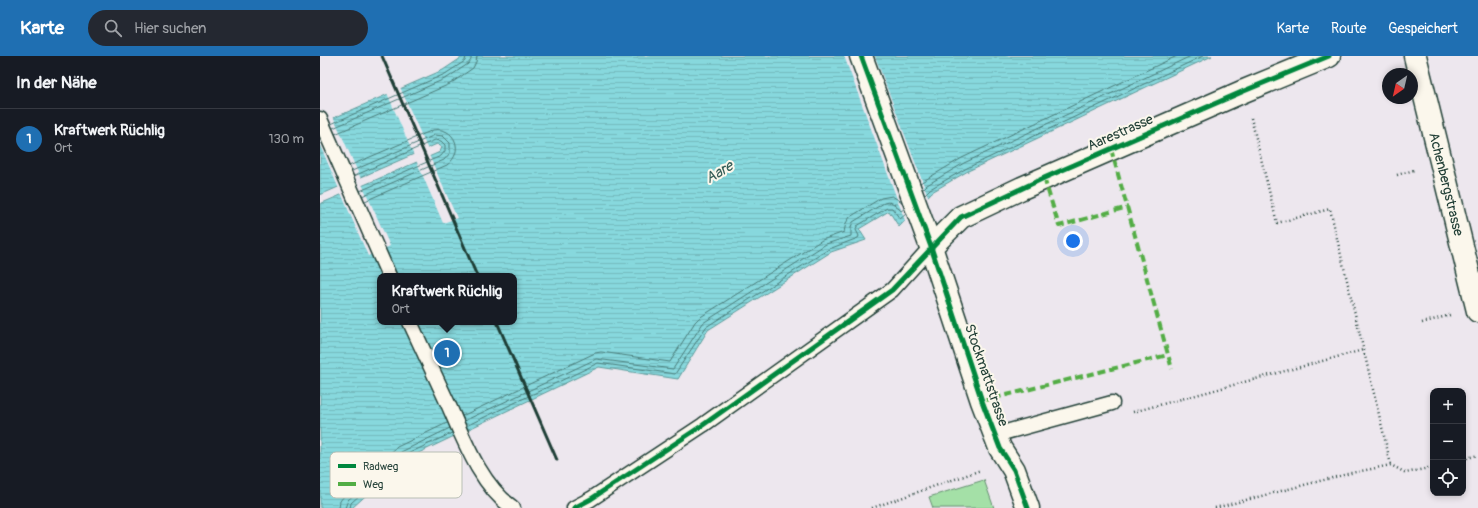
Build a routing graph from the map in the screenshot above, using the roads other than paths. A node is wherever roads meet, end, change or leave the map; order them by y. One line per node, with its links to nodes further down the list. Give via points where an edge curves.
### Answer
1 (861, 56): 5 (street, Stockmattstrasse)
2 (1329, 56): 5 (street, Aarestrasse, via 1022,188 961,217)
3 (1415, 56): 7 (street, Achenbergstrasse)
4 (320, 119): 6 (lane)
5 (931, 247): 10 (street, Stockmattstrasse); 12 (lane, via 892,290 703,425)
6 (388, 273)
7 (1478, 312)
8 (411, 325): 11 (lane, via 484,478)
9 (1112, 403): 10 (lane)
10 (995, 435): 13 (street, Stockmattstrasse, via 1014,470)
11 (513, 508)
12 (574, 508)
13 (1028, 508)

